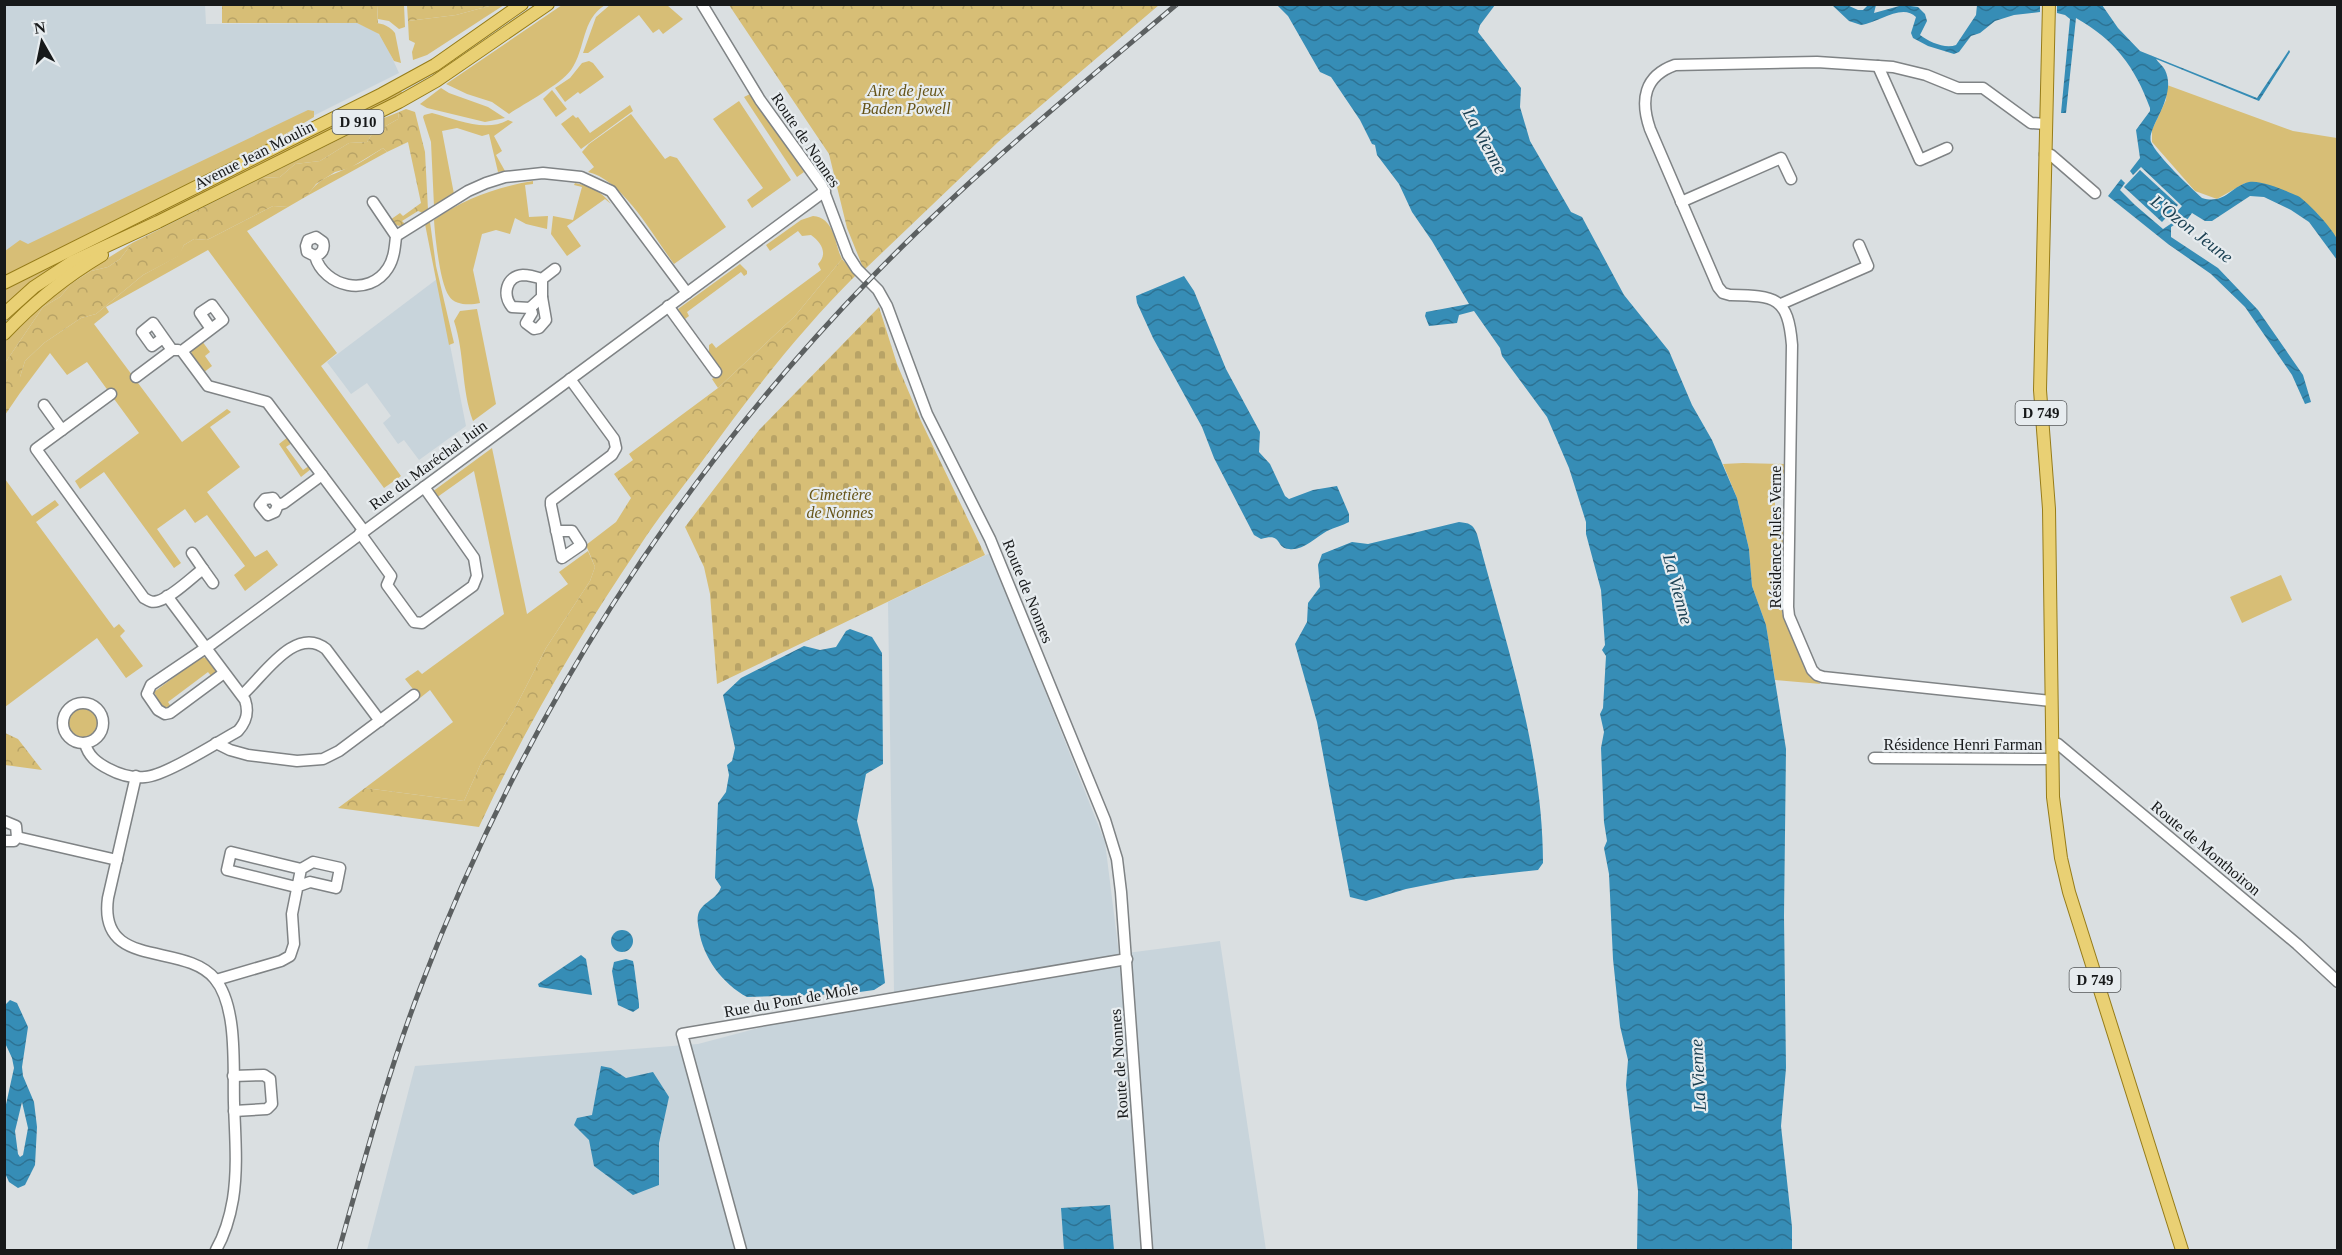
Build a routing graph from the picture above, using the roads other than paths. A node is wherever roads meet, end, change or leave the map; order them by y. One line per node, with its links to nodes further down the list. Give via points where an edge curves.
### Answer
1 (522, 4): 20 (main road, Avenue Jean Moulin / D 910, via 435,65 382,94)
2 (548, 4): 14 (main road, Avenue Jean Moulin / D 910, via 418,91)
3 (702, 4): 10 (street, Route de Nonnes, via 760,100)
4 (2049, 4): 6 (main road, D 749)
5 (1878, 66): 6 (street, via 1926,75 1958,88 1983,88 2031,123); 7 (street, via 1920,160); 13 (street, via 1758,62 1666,68 1647,88 1644,106)
6 (2046, 124): 8 (main road, D 749)
7 (1947, 148)
8 (2046, 154): 11 (street); 53 (main road, D 749, via 2039,354 2049,509)
9 (1791, 179): 13 (street, via 1781,158)
10 (825, 191): 21 (street, Rue du Maréchal Juin); 67 (street, Route de Nonnes, via 848,255 887,306 927,414 990,539 1105,820 1117,859)
11 (2095, 193)
12 (373, 202): 15 (street)
13 (1681, 202): 23 (street, via 1723,293 1760,295)
14 (158, 222): 27 (main road, Avenue Jean Moulin / D 910, via 64,267); 31 (main road, D 910, via 61,280)
15 (396, 236): 17 (street, via 388,268 364,285 344,285 332,280 319,267); 21 (street, via 486,183 543,173 582,177 611,191)
16 (1859, 245): 23 (street, via 1868,266)
17 (315, 255)
18 (555, 269): 19 (street)
19 (542, 279): 22 (street); 25 (street, via 522,275 512,279 506,290 506,300)
20 (4, 283)
21 (687, 293): 24 (street, Rue du Maréchal Juin)
22 (542, 297): 26 (street); 28 (street)
23 (1781, 304): 53 (street, Résidence Jules Verne, via 1792,345 1788,607 1812,670 1823,677)
24 (669, 306): 34 (street); 36 (street, Rue du Maréchal Juin)
25 (512, 307): 26 (street); 29 (street)
26 (531, 310): 28 (street); 29 (street)
27 (4, 314)
28 (547, 314): 29 (street, via 539,328)
29 (526, 323)
30 (211, 329): 33 (street)
31 (4, 334)
32 (163, 338): 33 (street)
33 (177, 350): 35 (street); 40 (street, via 208,386 267,402)
34 (716, 372)
35 (136, 376)
36 (570, 379): 41 (street, Rue du Maréchal Juin); 43 (street, via 616,448 551,501)
37 (111, 394): 39 (street)
38 (44, 405): 39 (street)
39 (62, 430): 48 (street, via 36,449 144,598 157,602)
40 (322, 475): 42 (street); 44 (street)
41 (424, 487): 44 (street, Rue du Maréchal Juin); 44 (street, via 474,558 477,576 473,586 422,623 414,622 387,585 391,576)
42 (278, 505)
43 (556, 531)
44 (362, 532): 49 (street, Rue du Maréchal Juin)
45 (192, 553): 46 (street)
46 (203, 569): 47 (street); 48 (street)
47 (213, 583)
48 (167, 596): 49 (street)
49 (206, 648): 50 (street); 50 (street, Rue du Maréchal Juin, via 148,688 153,703 161,712 170,713)
50 (224, 673): 51 (street)
51 (242, 695): 54 (street, via 262,671 286,653 301,643 314,642 326,649); 56 (street, via 247,712 243,725)
52 (414, 695): 54 (street)
53 (2050, 701): 57 (main road, D 749)
54 (380, 721): 56 (street, via 339,751 315,761 248,755)
55 (85, 743): 60 (street, via 90,756 100,764 116,773)
56 (216, 743): 60 (street, via 160,773)
57 (2052, 743): 59 (main road, D 749); 69 (street, Route de Monthoiron, via 2190,853)
58 (1874, 758): 59 (street, Résidence Henri Farman)
59 (2052, 759): 75 (main road, D 749, via 2056,831 2069,892)
60 (136, 776): 64 (street)
61 (4, 821): 62 (street, via 16,826)
62 (17, 837): 63 (street); 64 (street)
63 (4, 841)
64 (117, 860): 68 (street, via 107,908 115,934 132,948 190,963)
65 (301, 869): 66 (street); 66 (street, via 313,862 340,868 336,888 310,882); 66 (street, via 231,852 227,870)
66 (296, 887): 68 (street, via 290,956)
67 (1127, 959): 73 (street, Rue du Pont de Mole, via 682,1034); 74 (street, Route de Nonnes)
68 (216, 980): 70 (street, via 229,1018)
69 (2337, 982)
70 (233, 1076): 71 (street); 71 (street, via 264,1075 270,1079 272,1104 267,1109)
71 (234, 1111): 72 (street, via 233,1198)
72 (216, 1251)
73 (741, 1251)
74 (1147, 1251)
75 (2182, 1251)

